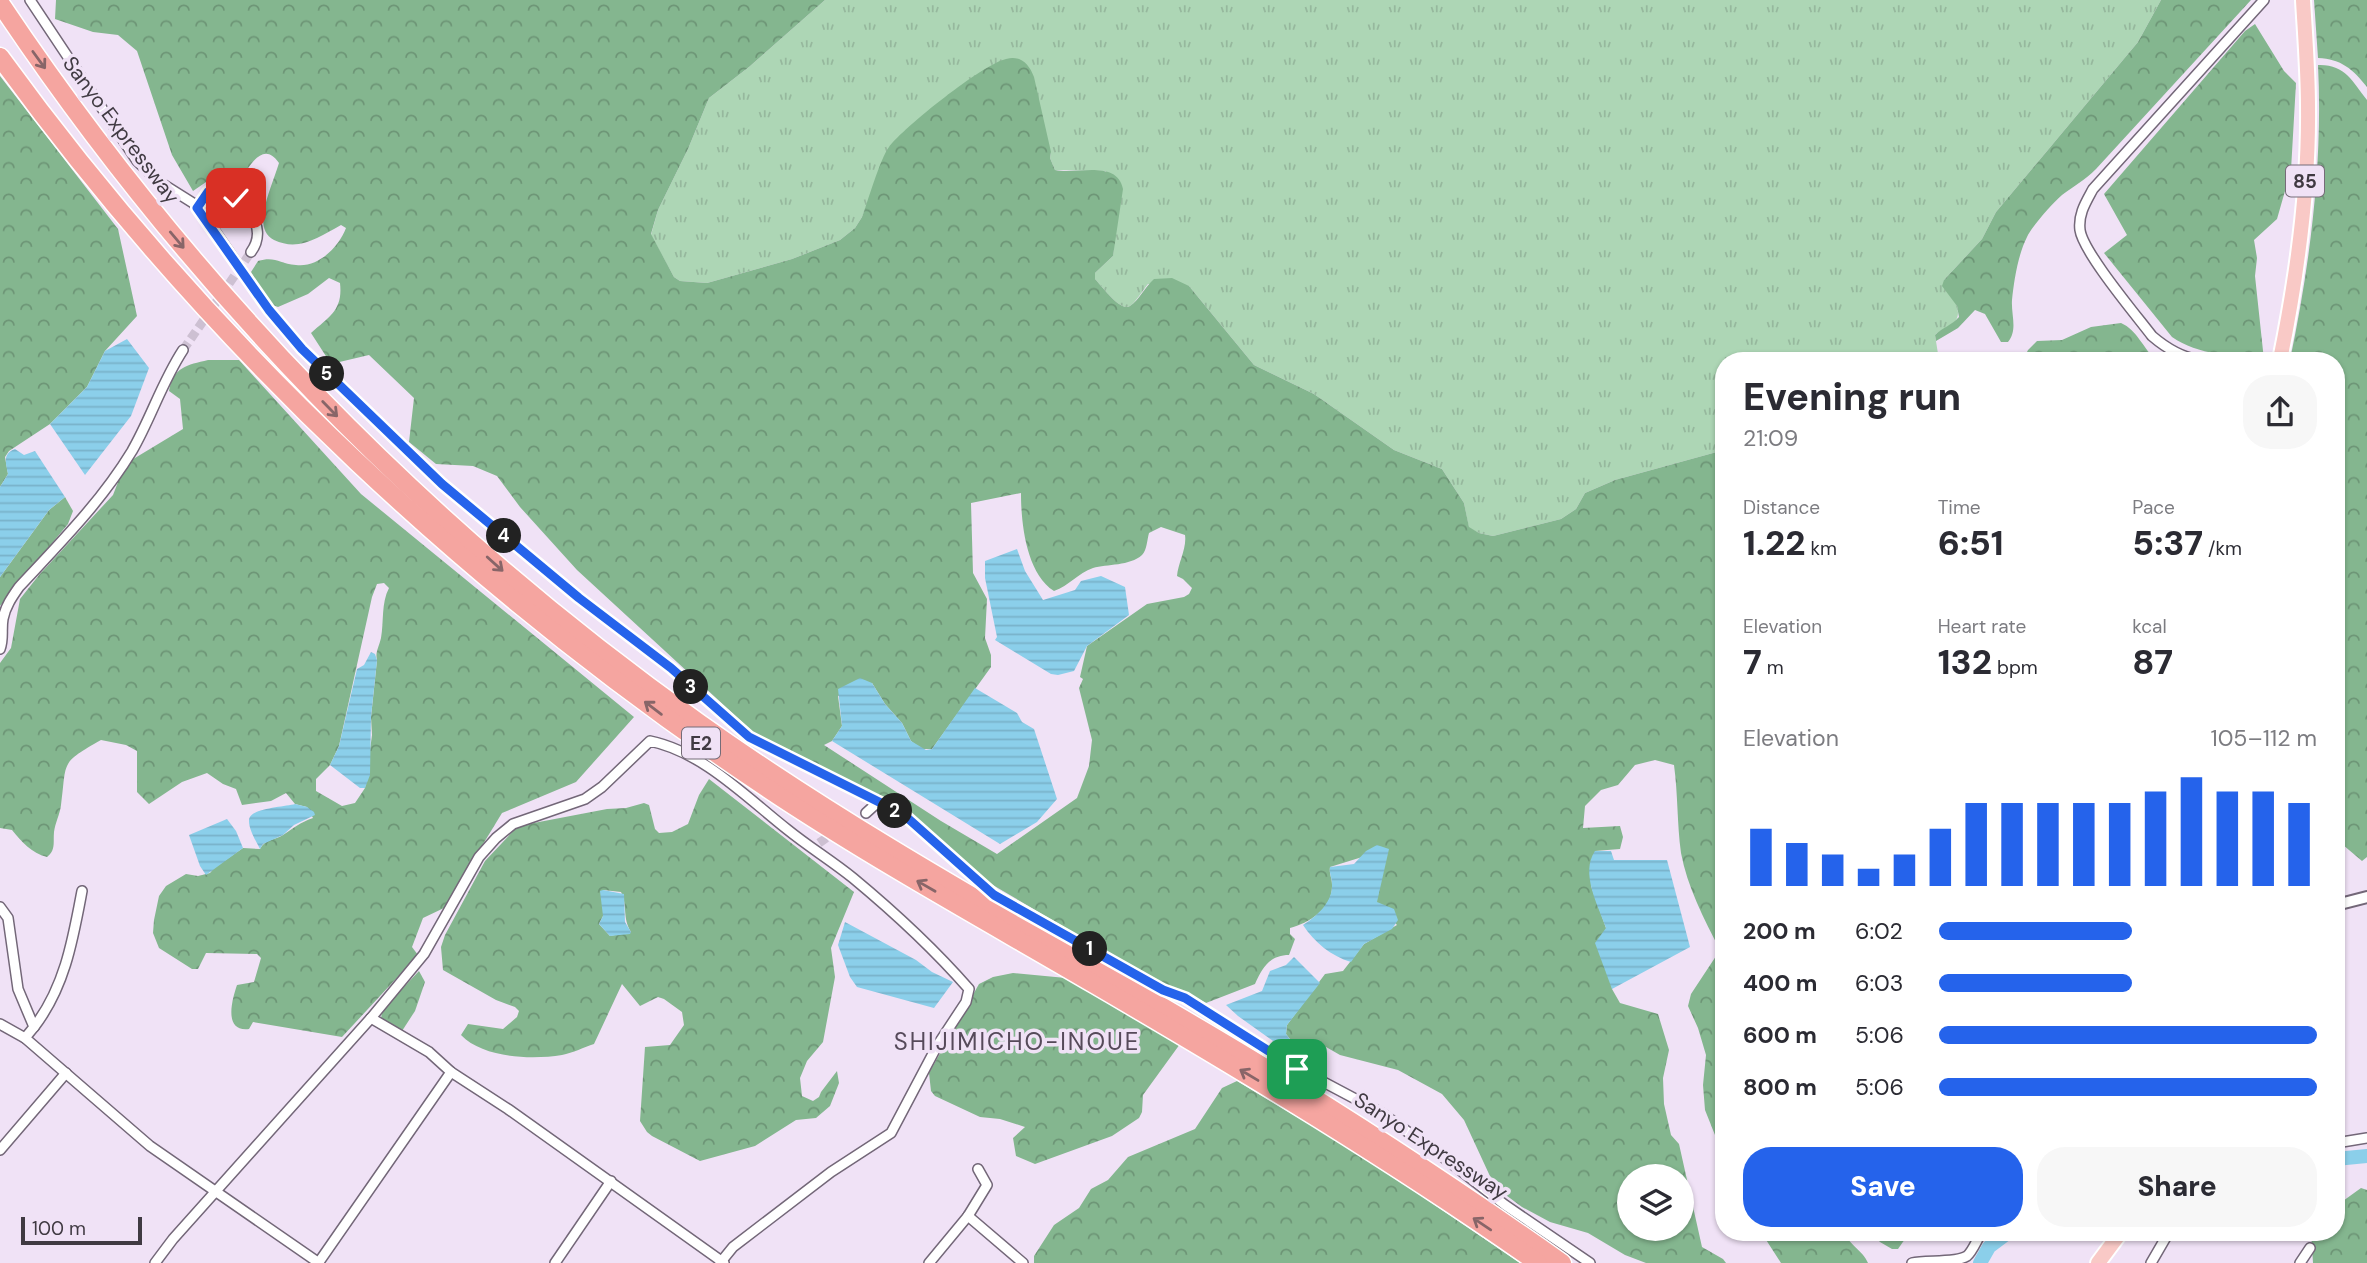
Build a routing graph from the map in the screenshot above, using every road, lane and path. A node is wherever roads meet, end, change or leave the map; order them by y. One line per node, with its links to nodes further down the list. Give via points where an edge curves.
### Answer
1 (30, 0): 6 (street, via 137,160)
2 (2263, 0): 9 (street, via 2093,189 2081,215 2080,232 2087,249 2152,335)
3 (2303, 0): 10 (main road, 85, via 2308,109 2305,187)
4 (0, 3): 43 (highway, Sanyo Expressway / E2, one-way to 43, via 143,198 277,355 427,503 531,595 607,656 791,786 1306,1092)
5 (0, 57): 42 (highway, Sanyo Expressway / E2, one-way to 5, via 1297,1104 794,805 597,667 397,499 251,356 122,213)
6 (197, 208): 7 (street, via 215,187 228,191 257,224 257,241); 12 (street, via 302,349 442,484 671,668 749,737)
7 (251, 252)
8 (183, 351): 11 (street, via 132,451 102,494 8,603)
9 (2174, 352)
10 (2281, 352)
11 (0, 649)
12 (877, 803): 13 (street); 44 (street, via 903,814 994,895 1185,998 1297,1069 1380,1112)
13 (866, 813)
14 (82, 891): 20 (street, via 69,959 48,1009)
15 (2367, 897): 16 (street)
16 (2345, 903)
17 (0, 906): 20 (street, via 9,918 18,989)
18 (371, 1018): 22 (street, via 429,1052); 29 (street); 36 (street, via 424,954 479,858 513,824 585,799 650,741 670,745 703,763 815,845 933,949 969,989 966,1002 891,1133 831,1172 733,1247)
19 (0, 1024): 21 (street)
20 (34, 1027): 21 (street)
21 (25, 1038): 23 (street)
22 (451, 1072): 28 (street); 38 (street)
23 (66, 1073): 26 (street); 29 (street, via 150,1146)
24 (2367, 1138): 25 (street)
25 (2345, 1142)
26 (0, 1150)
27 (978, 1169): 30 (street, via 987,1185)
28 (611, 1181): 36 (street); 39 (street)
29 (216, 1191): 37 (street); 38 (street)
30 (968, 1216): 40 (street); 41 (street)
31 (1977, 1241): 35 (street)
32 (2114, 1241): 46 (main road)
33 (2164, 1241): 47 (street)
34 (2310, 1248): 48 (street)
35 (1966, 1260): 45 (street)
36 (722, 1262)
37 (155, 1263)
38 (319, 1263)
39 (555, 1263)
40 (929, 1263)
41 (1023, 1263)
42 (1538, 1263)
43 (1562, 1263)
44 (1590, 1263)
45 (1912, 1263)
46 (2098, 1263)
47 (2151, 1263)
48 (2300, 1263)

